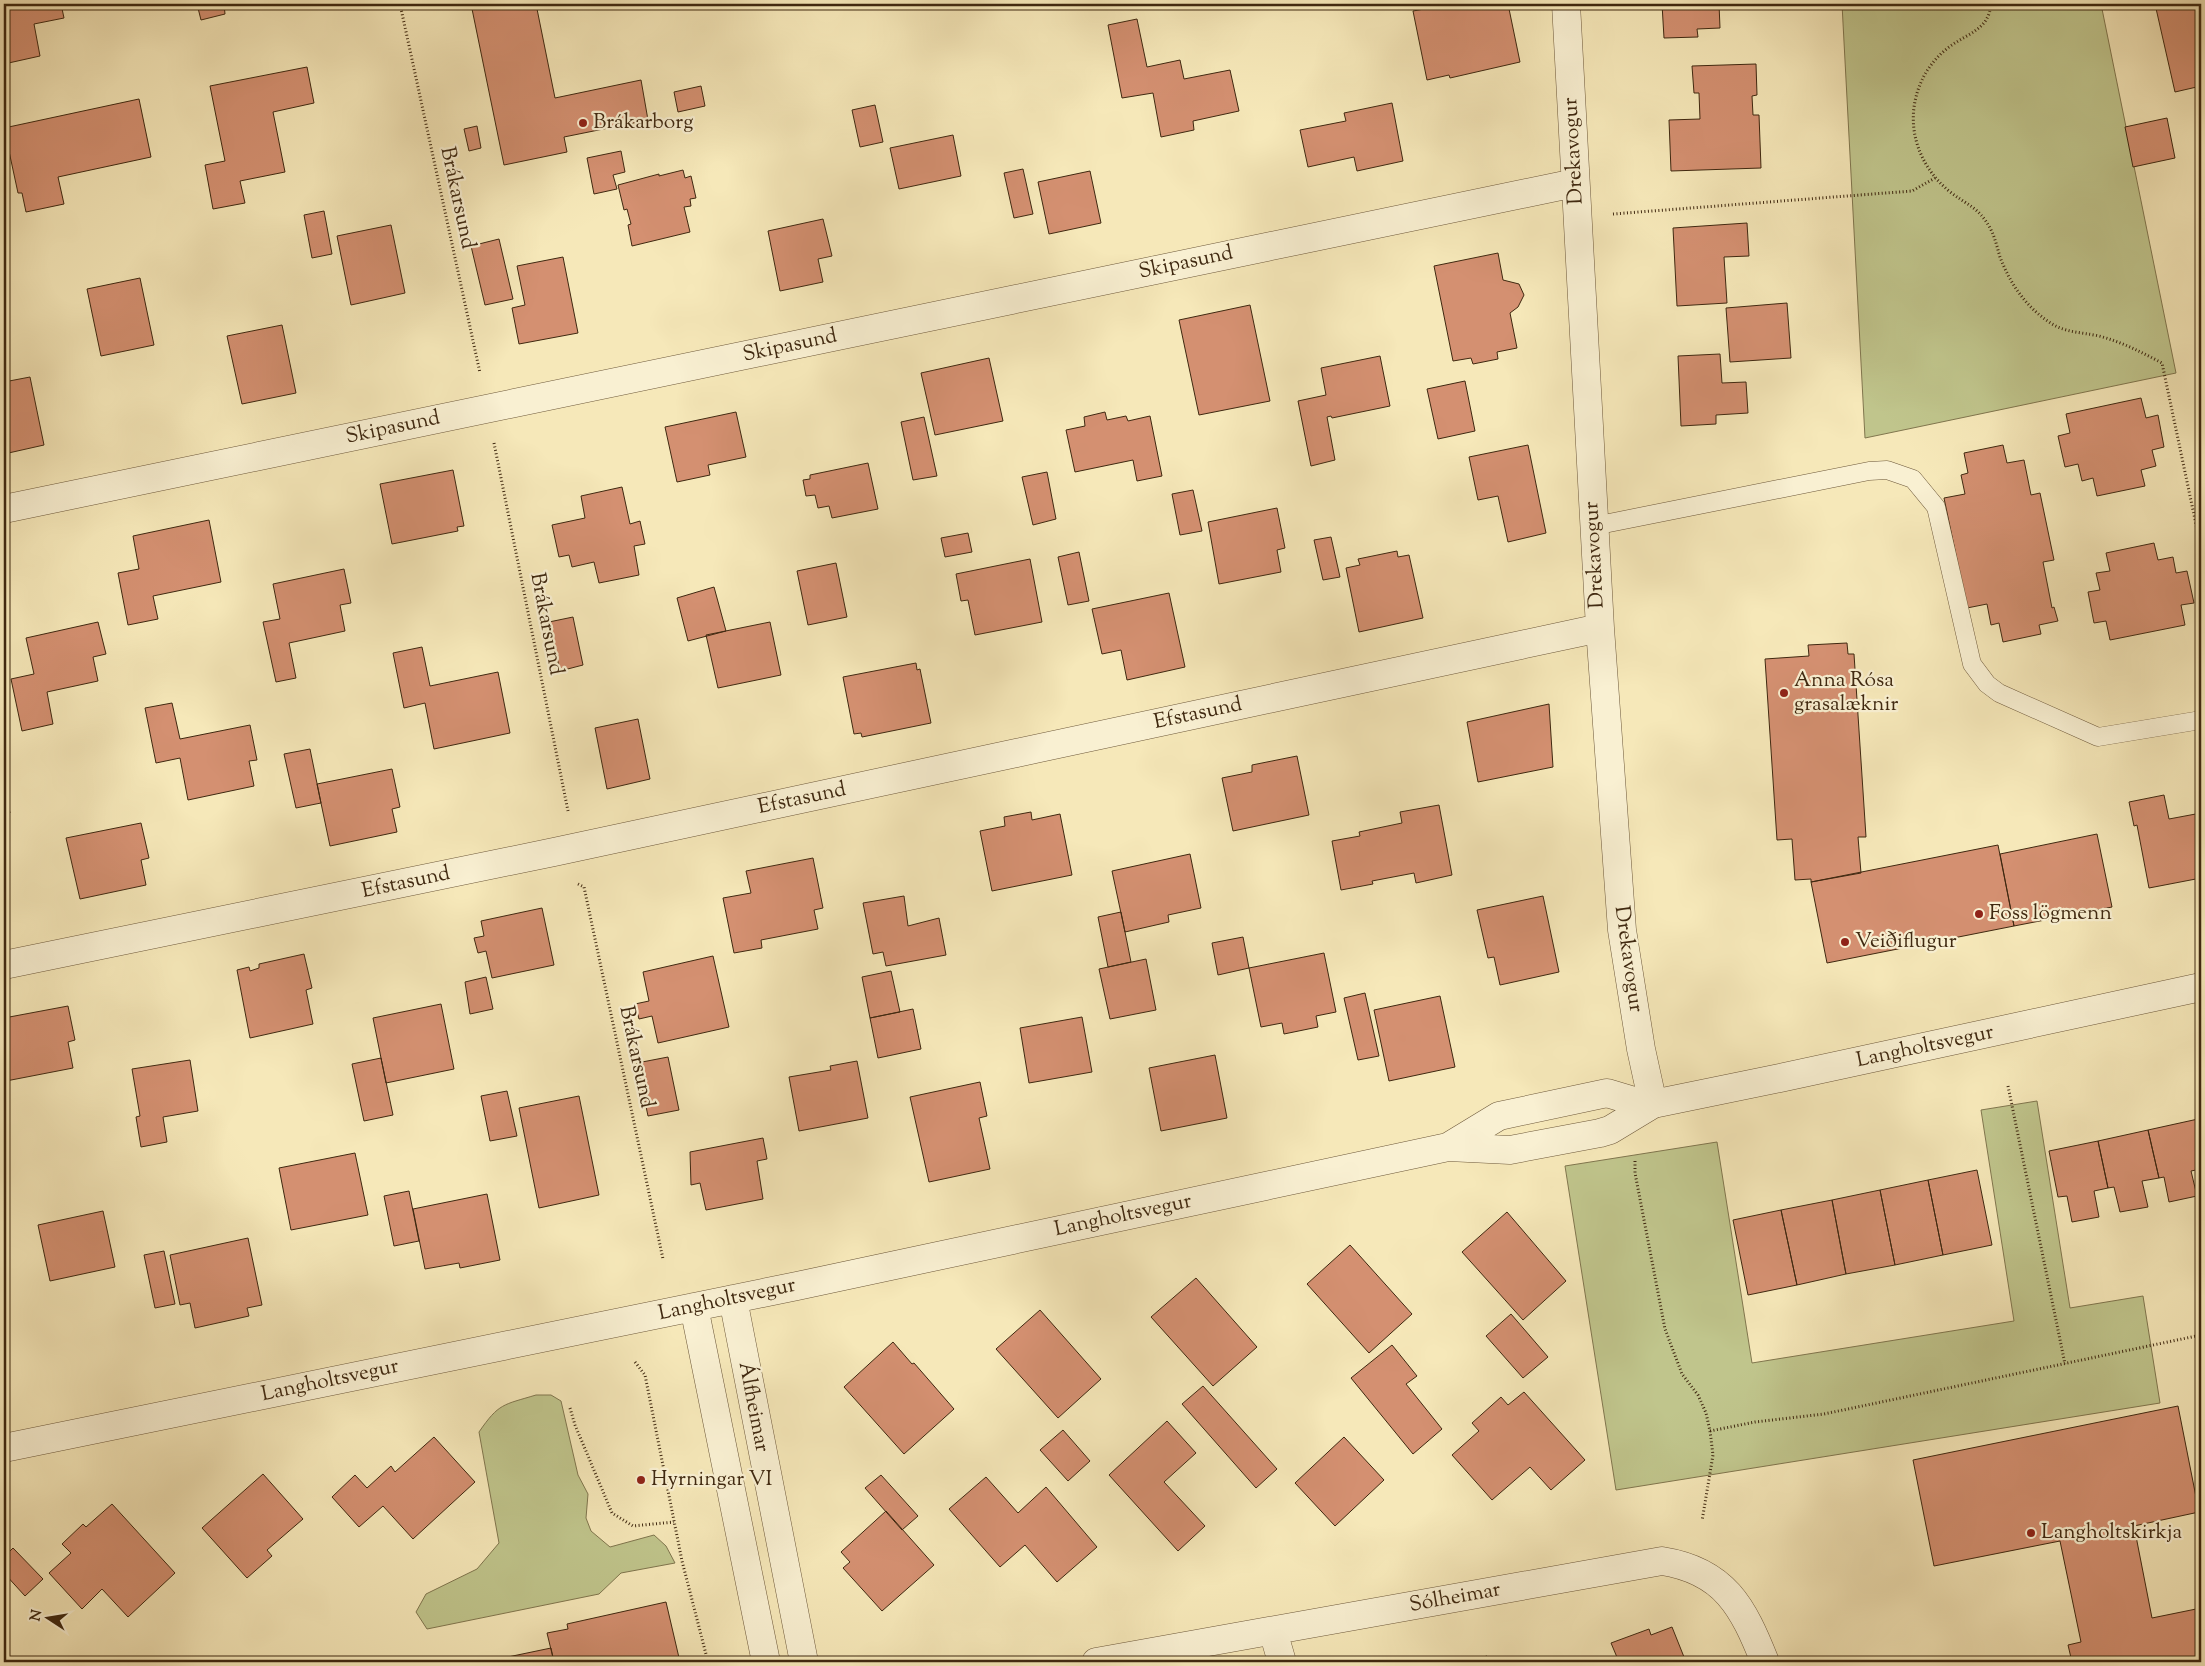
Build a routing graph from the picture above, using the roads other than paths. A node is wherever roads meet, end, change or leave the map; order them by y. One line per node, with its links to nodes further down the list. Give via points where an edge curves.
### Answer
1 (1566, 4): 2 (street, Drekavogur)
2 (1576, 183): 3 (street, Skipasund); 4 (street, Drekavogur)
3 (4, 509)
4 (1594, 526): 5 (street, Drekavogur); 6 (lane, via 1868,471 1887,470 1903,474 1913,479 1936,507 1972,664 1986,684 1999,693 2098,737)
5 (1600, 628): 7 (street, Efstasund, via 554,852); 9 (street, Drekavogur, via 1622,930)
6 (2201, 720)
7 (4, 965)
8 (2201, 987): 9 (street, Langholtsvegur)
9 (1650, 1104): 10 (street, Langholtsvegur, via 1600,1133 1510,1150); 10 (street, Langholtsvegur, via 1608,1093 1518,1112 1500,1116)
10 (1448, 1147): 11 (street, Langholtsvegur)
11 (733, 1299): 12 (street, Langholtsvegur); 16 (street, Álfheimar)
12 (694, 1307): 13 (street, Langholtsvegur); 15 (street, Álfheimar)
13 (4, 1448)
14 (1273, 1630): 17 (street, Sólheimar); 18 (street); 19 (street, Sólheimar, via 1662,1561 1684,1564 1716,1580 1753,1632)
15 (766, 1662)
16 (804, 1662)
17 (1096, 1662)
18 (1282, 1662)
19 (1765, 1662)

